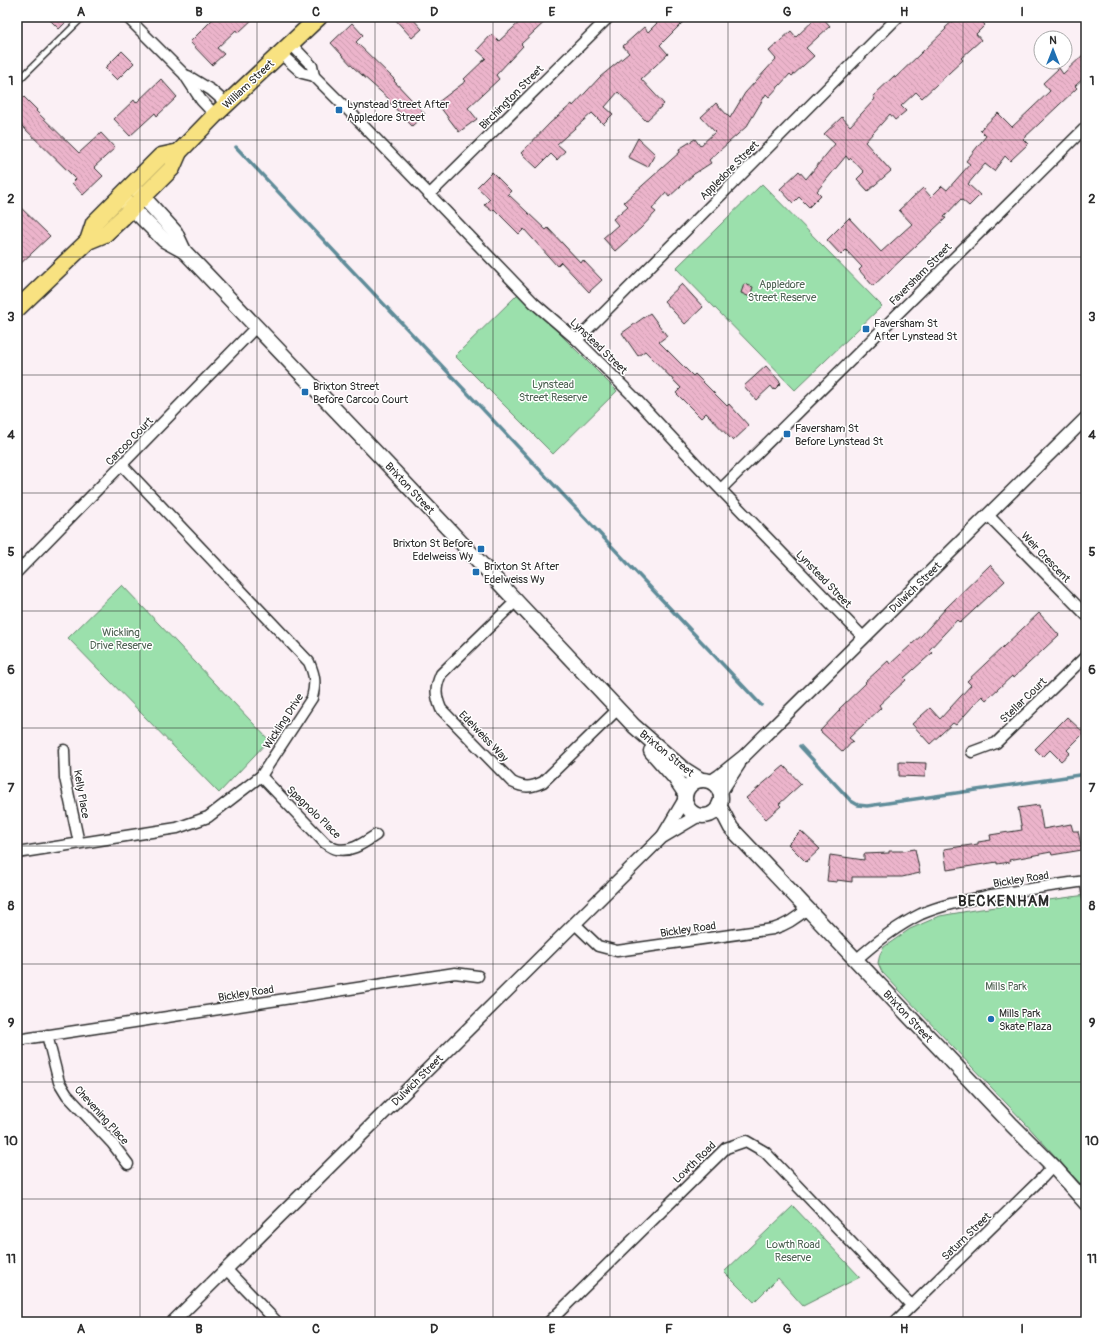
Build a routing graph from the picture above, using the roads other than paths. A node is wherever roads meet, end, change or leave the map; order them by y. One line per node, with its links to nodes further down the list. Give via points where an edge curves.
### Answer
1 (83, 17): 9 (lane)
2 (127, 17): 7 (street)
3 (319, 17): 6 (main road, William Street)
4 (609, 17): 13 (street, Birchington Street)
5 (898, 17): 18 (street, Appledore Street)
6 (286, 49): 8 (street, Lynstead Street, via 302,73); 8 (street, Lynstead Street, via 312,66); 10 (main road, William Street)
7 (184, 74): 10 (street, via 211,90); 11 (street, via 201,100)
8 (314, 76): 13 (street, Lynstead Street)
9 (17, 82)
10 (227, 104): 11 (main road, William Street)
11 (215, 115): 14 (main road, William Street, via 179,152 161,156)
12 (1086, 127): 21 (street, Faversham Street)
13 (429, 195): 18 (street, Lynstead Street, via 534,303)
14 (136, 197): 15 (main road, William Street, via 105,234); 15 (main road, William Street, via 121,197 94,223); 17 (main road, Brixton Street, via 175,232 184,251)
15 (88, 241): 16 (main road, William Street)
16 (17, 309)
17 (256, 327): 20 (street, Carcoo Court); 24 (main road, Brixton Street)
18 (577, 340): 21 (street, Lynstead Street)
19 (1086, 418): 22 (street, Dulwich Street)
20 (122, 465): 23 (street, Carcoo Court); 33 (street, Wickling Drive, via 309,662 315,686 312,698)
21 (721, 489): 26 (street, Lynstead Street)
22 (988, 515): 25 (street, Weir Crescent); 26 (street, Dulwich Street)
23 (17, 572)
24 (516, 601): 28 (main road, Brixton Street); 28 (street, Edelweiss Way, via 441,674 436,697 441,709 512,782 532,787 543,782)
25 (1086, 615)
26 (863, 637): 32 (street, Dulwich Street)
27 (1086, 656): 31 (street, Stellar Court, via 996,743)
28 (618, 709): 29 (main road, Brixton Street)
29 (634, 726): 34 (main road, Brixton Street, via 682,768); 35 (main road, Brixton Street, via 651,752 675,778)
30 (64, 750): 41 (street, Kelly Place, via 65,778)
31 (972, 752)
32 (744, 756): 34 (street, Dulwich Street, via 719,776); 36 (street, Dulwich Street)
33 (261, 776): 39 (street, Spagnolo Place, via 325,843 335,849 357,847); 41 (street, Wickling Drive, via 208,817 177,828)
34 (706, 781): 35 (main road, via 692,783); 36 (main road, via 718,788)
35 (685, 796): 37 (main road, via 689,809); 40 (street, Dulwich Street)
36 (720, 799): 37 (main road, via 715,810); 38 (main road, Brixton Street)
37 (702, 815): 38 (main road, Brixton Street); 40 (street, Dulwich Street)
38 (731, 828): 45 (main road, Brixton Street)
39 (376, 835)
40 (662, 837): 46 (street, Dulwich Street)
41 (79, 843): 42 (street, Wickling Drive)
42 (17, 853)
43 (1084, 881): 44 (lane); 47 (street, Bickley Road, via 961,901 937,908 892,930)
44 (1086, 900)
45 (808, 908): 46 (street, Bickley Road, via 784,926 773,929 616,951 598,946); 47 (main road, Brixton Street)
46 (575, 924): 54 (street, Dulwich Street)
47 (856, 960): 52 (main road, Brixton Street)
48 (478, 976): 49 (street, Bickley Road, via 454,973)
49 (47, 1035): 50 (street, Bickley Road); 51 (street, Chevening Place, via 59,1082)
50 (17, 1040)
51 (128, 1164)
52 (1053, 1166): 53 (main road, Brixton Street); 55 (street, Saturn Street)
53 (1086, 1203)
54 (226, 1269): 56 (street, Dulwich Street); 57 (street)
55 (911, 1305): 58 (street, Lowth Road, via 765,1152 746,1141 726,1148); 59 (street, Saturn Street)
56 (173, 1322)
57 (277, 1322)
58 (549, 1322)
59 (895, 1322)

